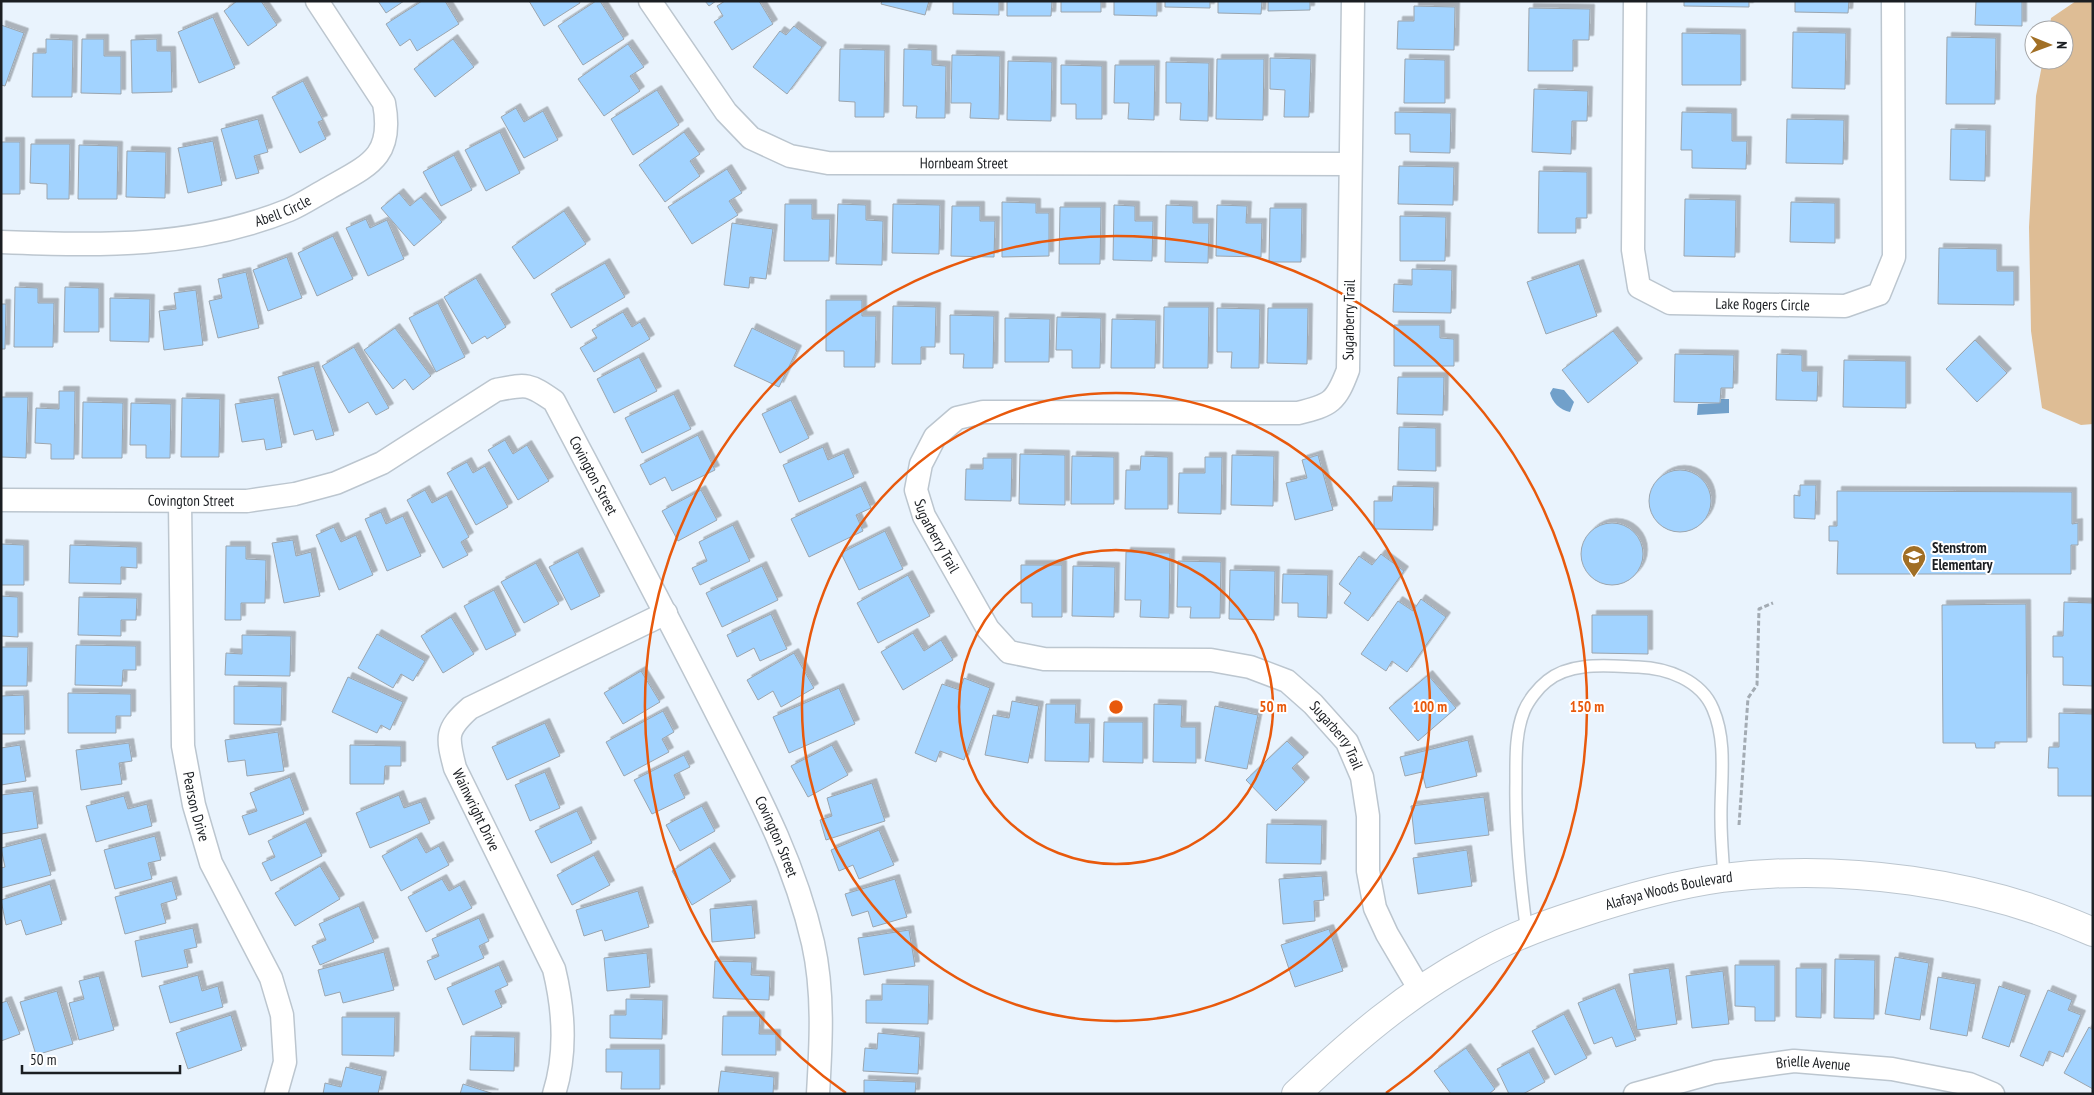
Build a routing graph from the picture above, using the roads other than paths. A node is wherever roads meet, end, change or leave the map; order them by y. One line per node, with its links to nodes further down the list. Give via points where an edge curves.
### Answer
1 (317, 1): 7 (street, Abell Circle, via 384,103 388,123 384,146 366,167 290,210 218,233 160,242 68,245)
2 (650, 1): 6 (street, Hornbeam Street, via 726,112 750,138 790,156 828,163)
3 (1353, 1): 6 (street, Sugarberry Trail)
4 (1635, 1): 5 (street, Lake Rogers Circle, via 1633,250 1639,288 1670,303 1845,306 1879,294 1894,257)
5 (1893, 1)
6 (1350, 164): 14 (street, Sugarberry Trail, via 1348,370 1341,391 1325,406 1298,413 982,412 957,418 935,437 921,464 916,490 924,516 988,629 1009,652 1044,659 1210,660 1250,667 1287,681 1313,704 1347,742 1362,777 1368,816 1368,871 1375,908)
7 (1, 242)
8 (1, 500): 9 (street, Covington Street)
9 (180, 502): 10 (street, Covington Street, via 247,501 295,494 336,483 382,463 496,390 533,386 554,401); 15 (street, Pearson Drive, via 183,746 194,805 211,863 271,978 282,1015 285,1062)
10 (666, 613): 16 (street, Wainwright Drive, via 470,708 454,722 448,742 455,768 554,969 562,1003 563,1041); 17 (street, Covington Street, via 775,828 797,884 813,945 820,1001)
11 (1724, 878): 12 (street, Alafaya Woods Boulevard, via 1811,874 1891,878 1967,890 2011,901); 13 (street, Alafaya Woods Boulevard, via 1661,889 1607,904); 13 (lane, via 1722,749 1713,708 1705,695 1686,678 1667,671 1583,666 1565,671 1547,681 1532,698 1518,732 1517,862)
12 (2093, 932)
13 (1526, 933): 14 (street, Alafaya Woods Boulevard, via 1475,956)
14 (1420, 990): 18 (street, Alafaya Woods Boulevard, via 1356,1038)
15 (276, 1094)
16 (554, 1094)
17 (818, 1094)
18 (1296, 1094)
19 (1635, 1094): 20 (street, Brielle Avenue, via 1715,1072 1794,1061 1892,1069 1969,1084)
20 (1994, 1094)

